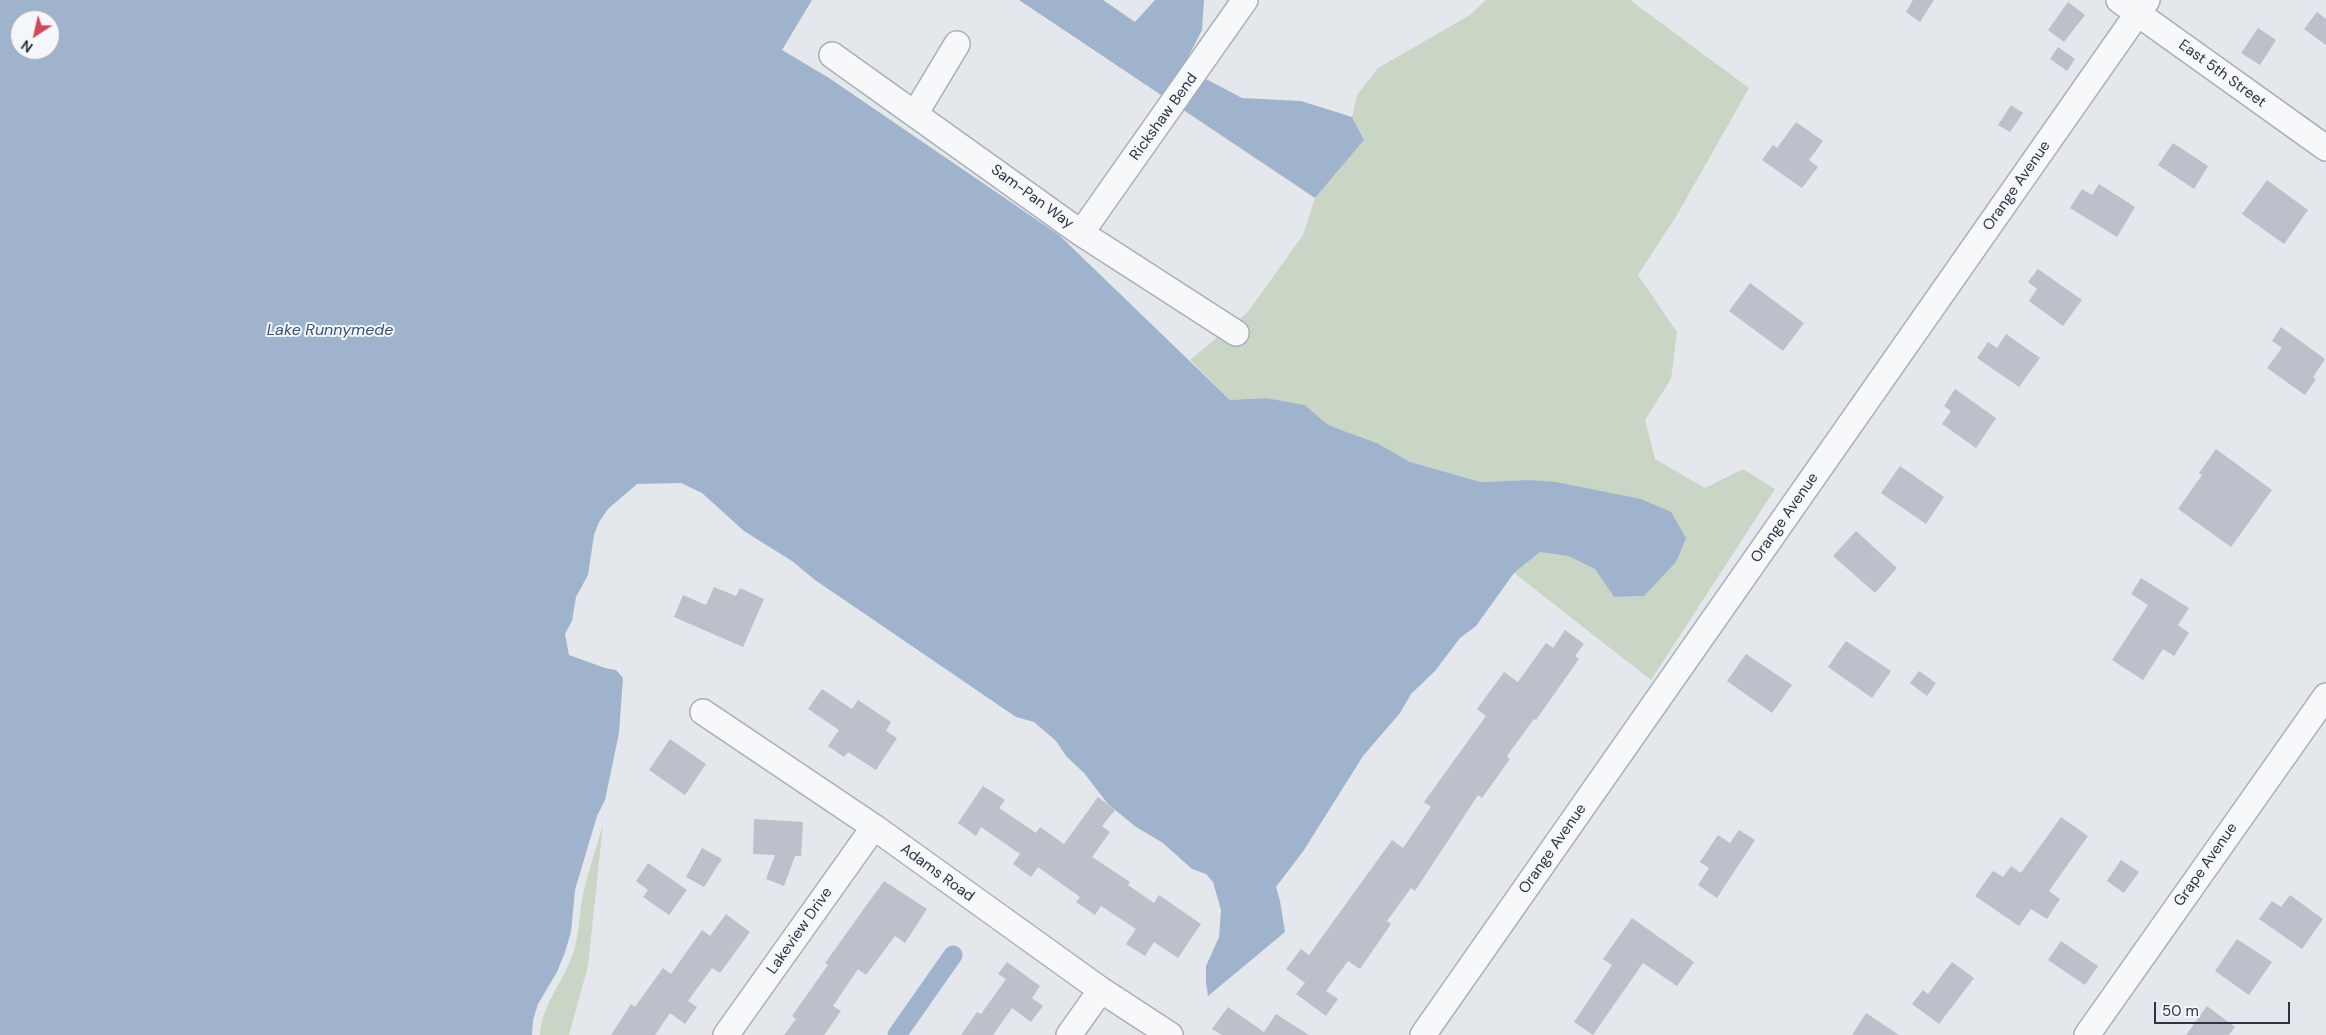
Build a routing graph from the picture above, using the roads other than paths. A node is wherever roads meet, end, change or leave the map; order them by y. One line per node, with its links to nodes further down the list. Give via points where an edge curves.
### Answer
1 (1245, 0): 7 (street, Rickshaw Bend)
2 (2135, 4): 6 (street, East 5th Street); 16 (street, Orange Avenue)
3 (957, 44): 5 (street)
4 (832, 55): 5 (street, Sam-Pan Way)
5 (915, 114): 7 (street, Sam-Pan Way)
6 (2326, 148)
7 (1081, 233): 8 (street, Sam-Pan Way)
8 (1236, 333)
9 (2326, 696): 17 (street, Grape Avenue)
10 (703, 712): 11 (street, Adams Road)
11 (874, 827): 12 (street, Adams Road); 13 (street, Lakeview Drive)
12 (1101, 990): 14 (street); 15 (street, Adams Road)
13 (726, 1035)
14 (1069, 1035)
15 (1170, 1035)
16 (1423, 1035)
17 (2087, 1035)

